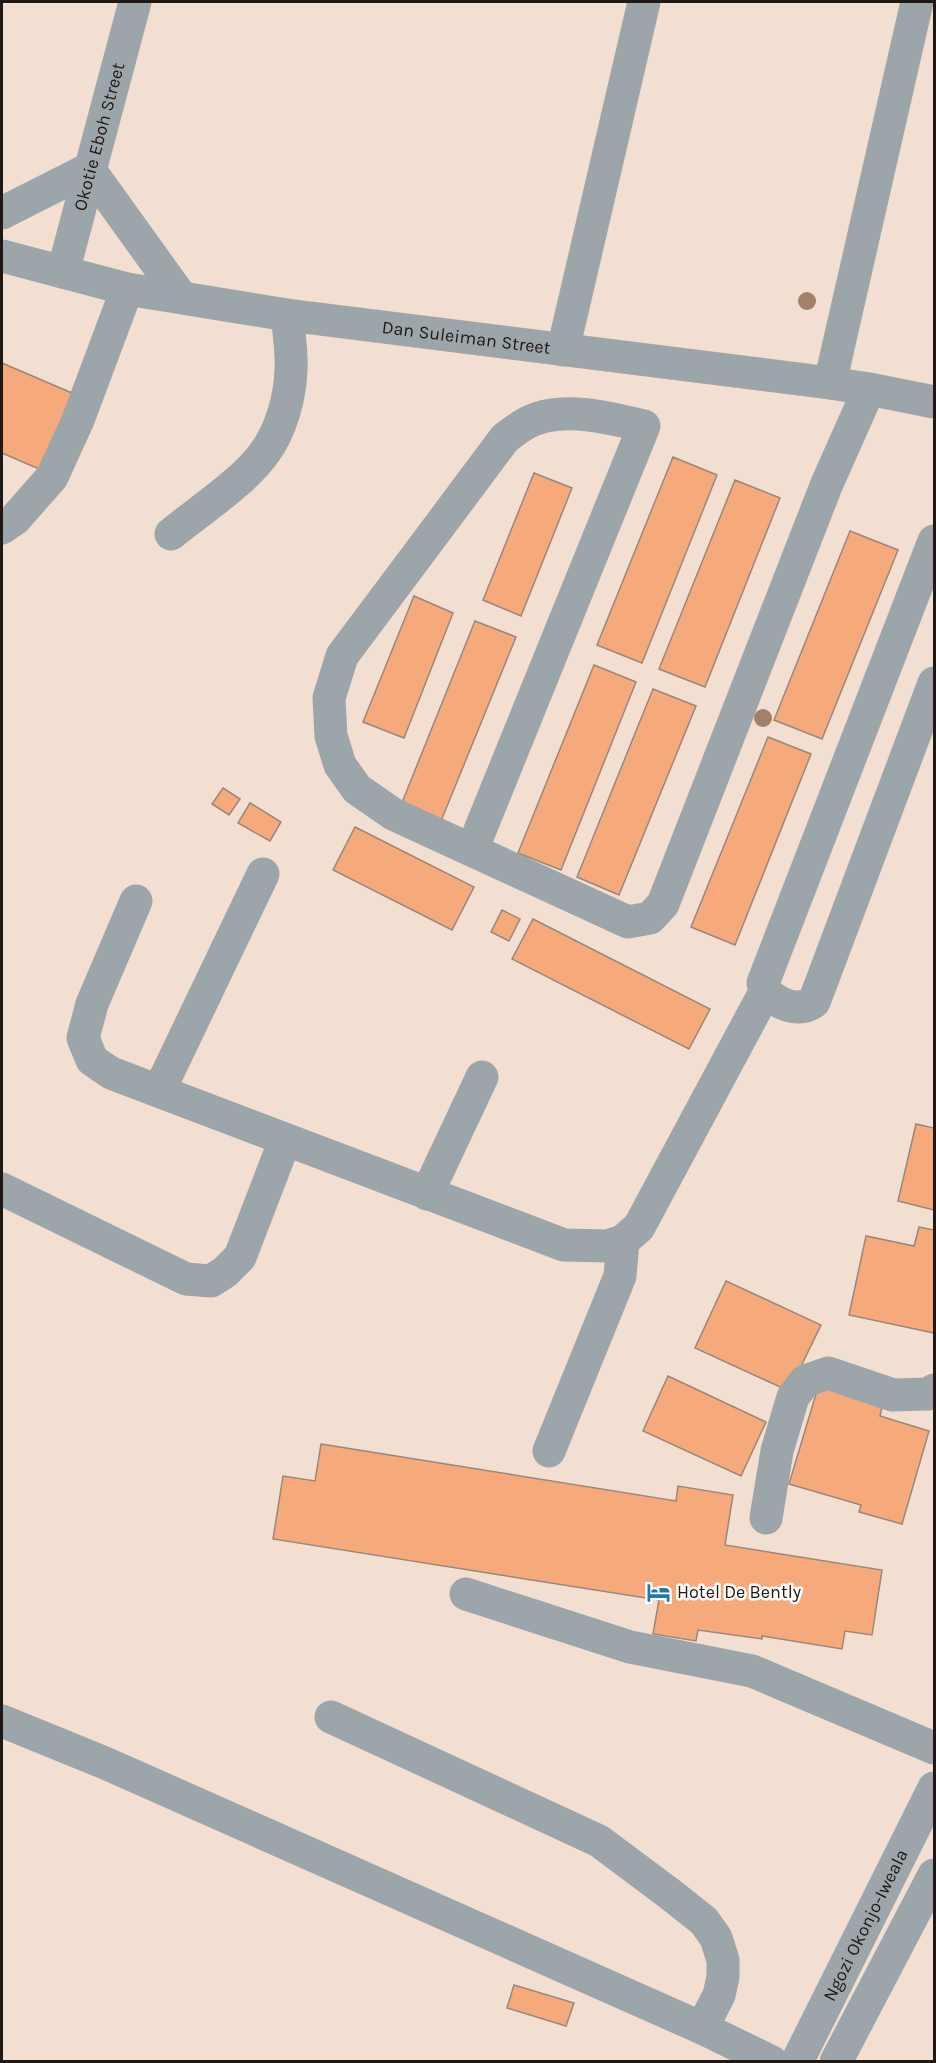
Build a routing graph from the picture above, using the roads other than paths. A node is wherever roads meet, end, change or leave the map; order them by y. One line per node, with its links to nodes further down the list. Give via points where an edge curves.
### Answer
1 (135, 2): 4 (street, Okotie Eboh Street)
2 (644, 2): 11 (street)
3 (917, 2): 12 (street)
4 (89, 169): 5 (street); 7 (street, Okotie Eboh Street); 9 (street)
5 (2, 213)
6 (2, 256): 7 (street, Dan Suleiman Street)
7 (63, 272): 8 (street, Dan Suleiman Street)
8 (127, 288): 9 (street, Dan Suleiman Street); 15 (street, via 78,420 52,477)
9 (181, 297): 10 (street, Dan Suleiman Street)
10 (287, 315): 11 (street, Dan Suleiman Street); 16 (street, via 291,369 278,429 264,453 244,475)
11 (563, 350): 12 (street, Dan Suleiman Street)
12 (830, 383): 13 (street, Dan Suleiman Street)
13 (869, 389): 14 (street, Dan Suleiman Street); 19 (street, via 826,486 663,904 650,918 628,921)
14 (934, 402)
15 (2, 528)
16 (171, 534)
17 (934, 541): 22 (street, via 763,983)
18 (934, 683): 22 (street, via 814,1002 796,1008)
19 (472, 850): 19 (street, via 393,814 357,789 340,765 330,736 329,698 342,656 506,438 527,423 558,414 591,415 644,426)
20 (263, 874): 24 (street)
21 (136, 901): 24 (street, via 92,1004 83,1038 92,1060 111,1073)
22 (765, 992): 28 (street, via 639,1227)
23 (482, 1077): 27 (street)
24 (159, 1091): 25 (street)
25 (285, 1140): 26 (street, via 240,1257 211,1281 186,1279); 27 (street)
26 (2, 1189)
27 (427, 1194): 28 (street, via 564,1245 607,1246)
28 (624, 1241): 30 (street, via 620,1276)
29 (934, 1390): 31 (street, via 929,1394 892,1395 828,1373 805,1381 793,1397 777,1450)
30 (549, 1451)
31 (766, 1518)
32 (466, 1594): 35 (street, via 630,1647 752,1671)
33 (332, 1717): 38 (street, via 599,1841 704,1922 716,1938 723,1960 723,1977 719,1995)
34 (2, 1722): 38 (street, via 105,1763)
35 (934, 1748)
36 (934, 1788): 40 (street, Ngozi Okonjo-Iweala)
37 (934, 1875): 41 (street, Ngozi Okonjo-Iweala)
38 (702, 2028): 39 (street)
39 (772, 2061)
40 (797, 2061)
41 (836, 2061)

